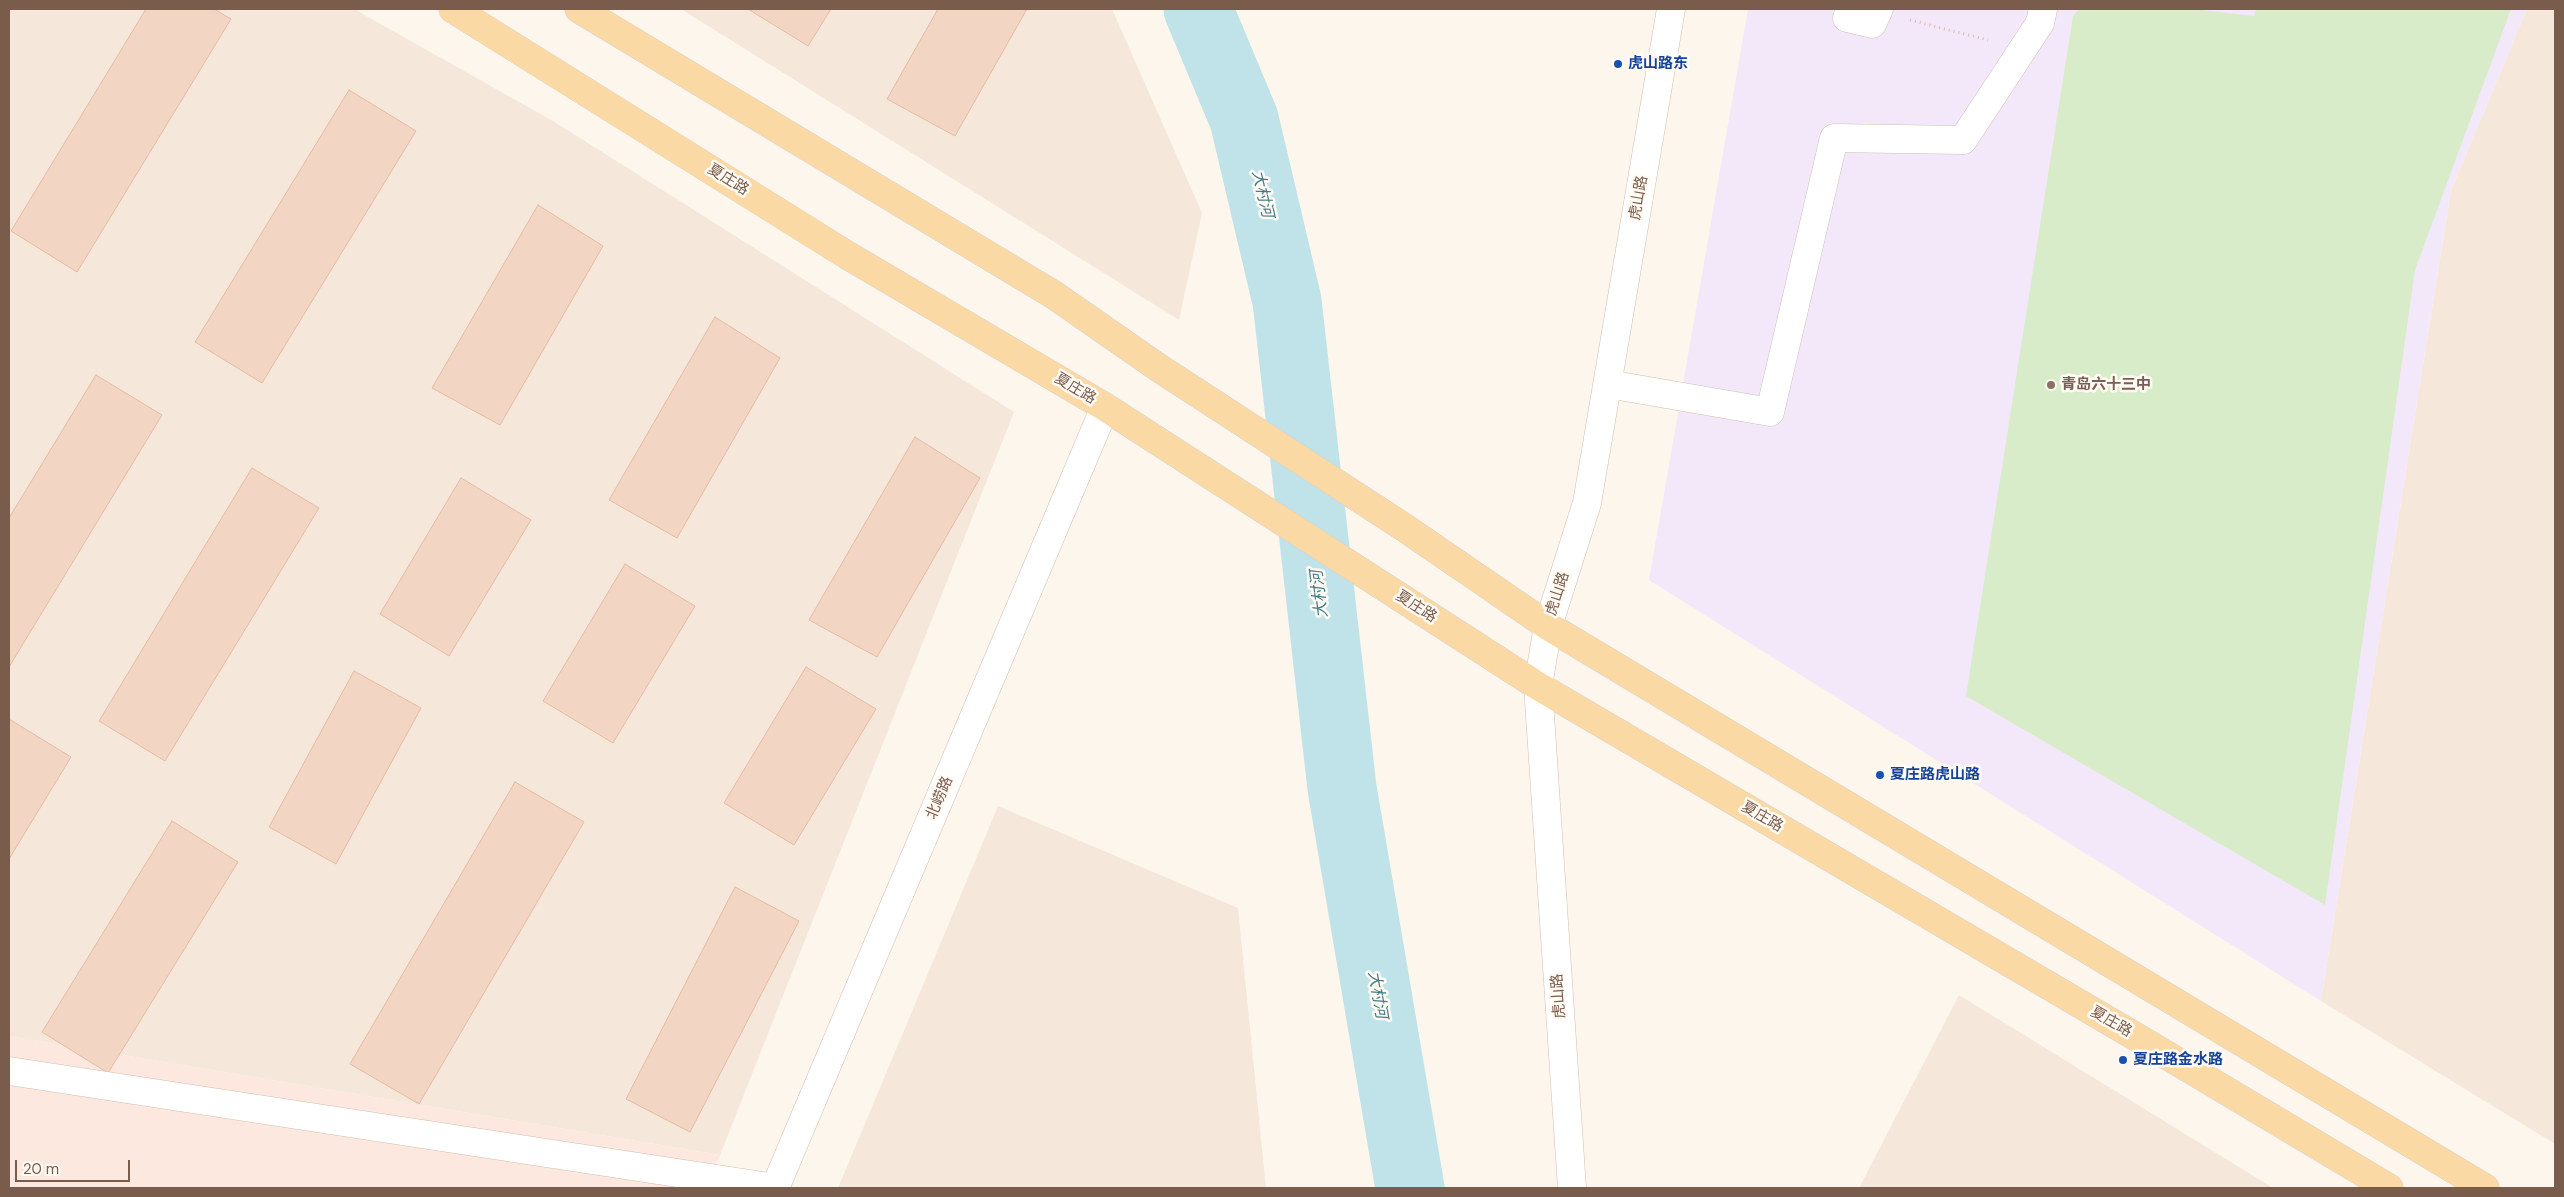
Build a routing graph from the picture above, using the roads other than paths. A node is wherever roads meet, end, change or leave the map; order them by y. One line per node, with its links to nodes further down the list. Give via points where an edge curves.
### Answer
1 (453, 9): 8 (main road, 夏庄路, via 847,255)
2 (579, 9): 9 (main road, via 1054,294 1159,368 1405,528)
3 (1671, 9): 7 (street, 虎山路)
4 (2043, 9): 7 (street, via 2040,23 1964,140 1834,138 1770,412)
5 (1878, 11): 6 (street, via 1872,24)
6 (1847, 18)
7 (1608, 384): 9 (street, 虎山路, via 1587,503)
8 (1105, 407): 10 (main road, 夏庄路); 12 (street, 北崂路)
9 (1548, 626): 10 (street, 虎山路); 15 (main road)
10 (1538, 686): 13 (street, 虎山路); 14 (main road, 夏庄路)
11 (9, 1071): 12 (street)
12 (776, 1188)
13 (1572, 1188)
14 (2389, 1188)
15 (2485, 1188)

